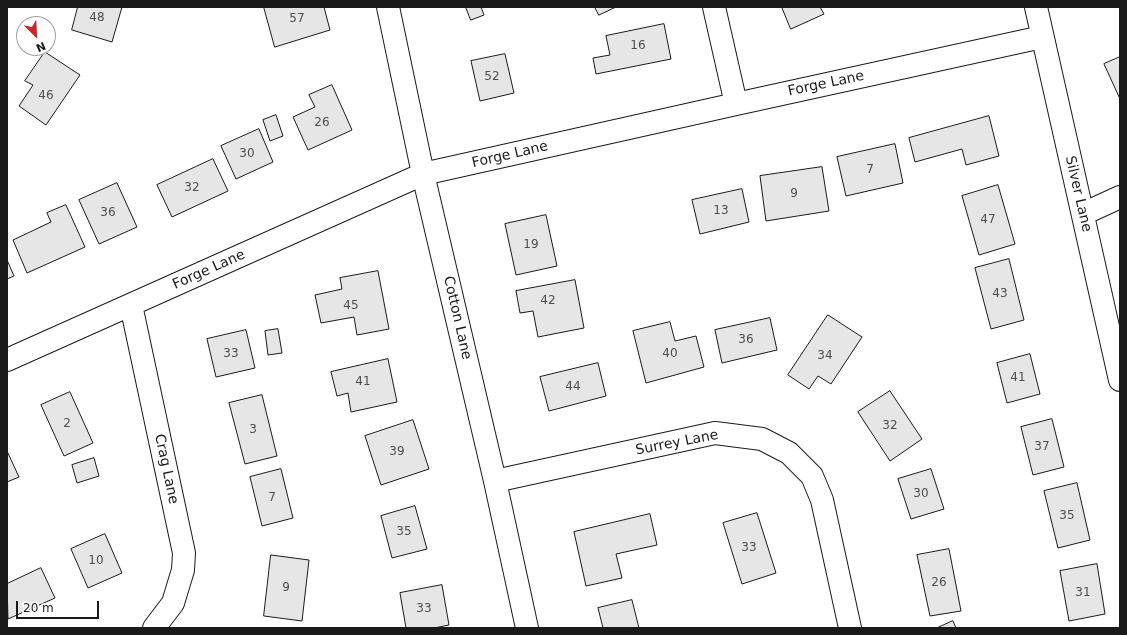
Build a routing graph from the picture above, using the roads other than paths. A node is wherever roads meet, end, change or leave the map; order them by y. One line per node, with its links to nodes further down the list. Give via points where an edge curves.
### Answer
1 (388, 7): 6 (street, Cotton Lane)
2 (714, 7): 5 (street)
3 (1036, 7): 4 (street, Silver Lane)
4 (1042, 37): 5 (street, Forge Lane); 8 (street, Silver Lane)
5 (736, 104): 6 (street, Forge Lane)
6 (423, 174): 9 (street, Forge Lane); 12 (street, Cotton Lane)
7 (1120, 197): 8 (street)
8 (1083, 214): 11 (street, Silver Lane)
9 (130, 305): 10 (street, Forge Lane); 13 (street, Crag Lane, via 184,553 184,570 173,603)
10 (7, 360)
11 (1120, 380)
12 (495, 481): 14 (street, Cotton Lane); 15 (street, Surrey Lane, via 716,433 762,439 789,453 812,476 822,500)
13 (154, 628)
14 (527, 628)
15 (850, 628)

